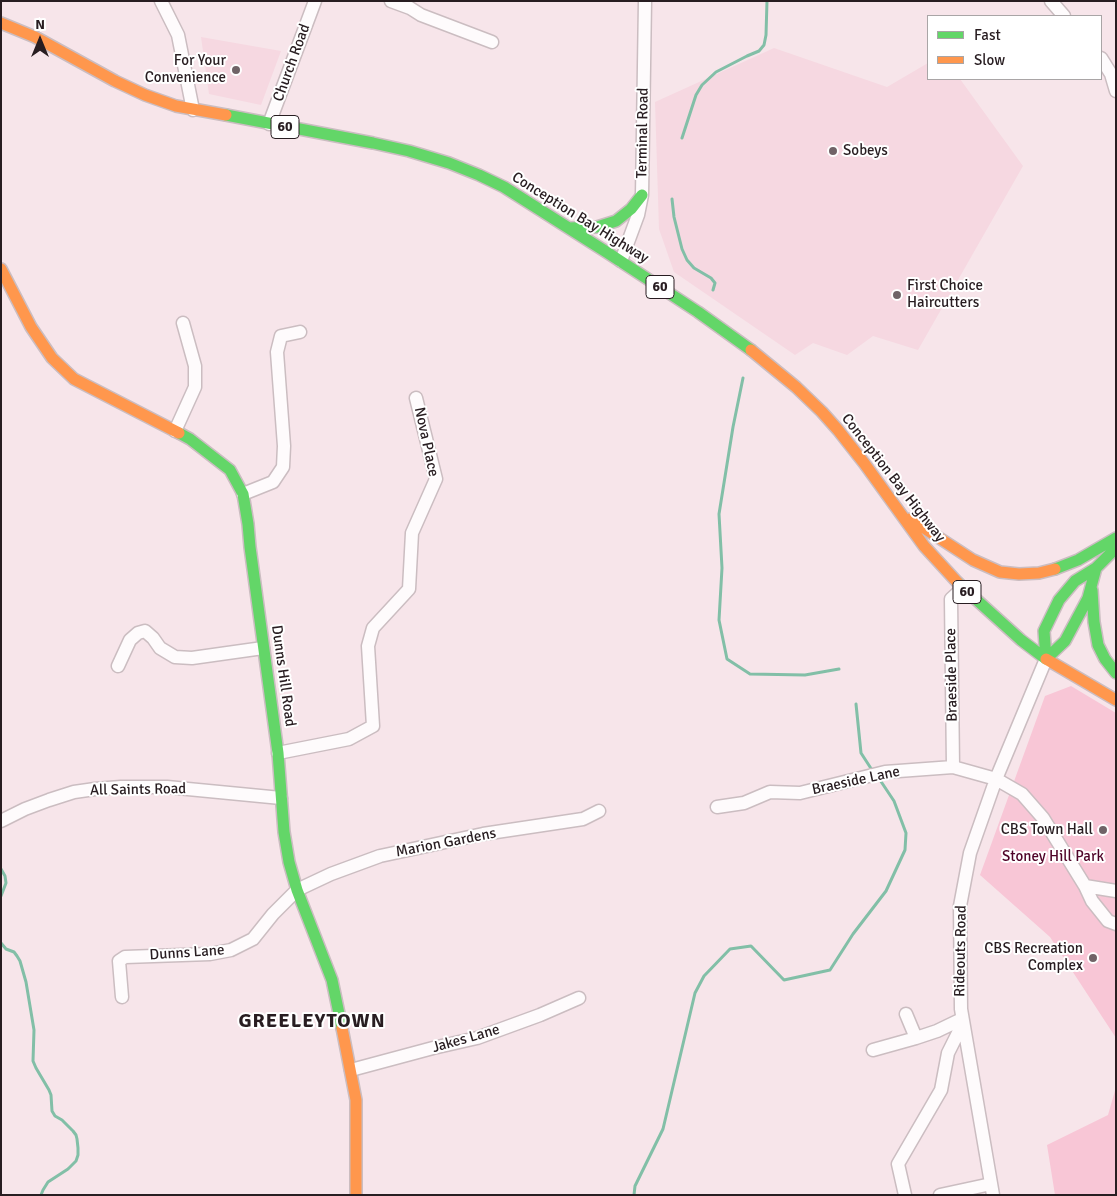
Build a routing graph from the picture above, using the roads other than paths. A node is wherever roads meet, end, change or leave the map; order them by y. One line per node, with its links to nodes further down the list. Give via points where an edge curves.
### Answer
1 (160, 1): 11 (street, via 178,35)
2 (315, 1): 12 (street, Church Road)
3 (391, 1): 8 (street)
4 (645, 1): 13 (street, Terminal Road)
5 (1051, 1): 6 (street)
6 (1063, 15)
7 (1, 23): 11 (main road, Conception Bay Highway / 60, via 35,37 145,95)
8 (492, 42)
9 (1102, 60): 10 (street)
10 (1116, 91)
11 (193, 110): 12 (main road, Conception Bay Highway / 60)
12 (270, 124): 14 (main road, Conception Bay Highway / 60, via 374,143 449,163 504,187)
13 (642, 195): 14 (main road, via 616,222 598,227); 15 (street, Terminal Road)
14 (569, 228): 15 (main road, Conception Bay Highway / 60)
15 (621, 262): 22 (main road, Conception Bay Highway / 60, via 742,343 796,387 838,430)
16 (1, 269): 20 (main road, Dunns Hill Road, via 31,327 52,358 74,379)
17 (184, 323): 20 (street, via 195,366 195,387)
18 (300, 332): 21 (street, via 281,336 277,352 283,468 273,482)
19 (416, 398): 33 (street, Nova Place, via 436,479 412,533 409,589 373,628 368,646 373,726 349,739)
20 (175, 431): 21 (main road, Dunns Hill Road, via 230,470)
21 (243, 494): 28 (main road, Dunns Hill Road)
22 (901, 514): 23 (main road, via 973,560 1000,572 1020,574 1057,568); 27 (main road, Conception Bay Highway / 60, via 924,546)
23 (1116, 538)
24 (1116, 548): 25 (main road)
25 (1096, 568): 26 (main road); 29 (main road, via 1075,581 1060,600 1044,631)
26 (1092, 585): 29 (main road, via 1065,641); 31 (main road, via 1098,645)
27 (963, 588): 29 (main road, Conception Bay Highway / 60); 34 (street, Braeside Place, via 951,599)
28 (263, 648): 30 (street, via 192,658 175,657 160,648 145,631 130,640); 33 (main road, Dunns Hill Road)
29 (1046, 659): 32 (main road, Conception Bay Highway); 35 (street, Rideouts Road)
30 (118, 666)
31 (1116, 673)
32 (1116, 700)
33 (278, 753): 36 (main road, Dunns Hill Road)
34 (953, 767): 35 (street, Braeside Lane); 37 (street, Braeside Lane, via 885,772 800,793 770,792 744,803)
35 (996, 779): 40 (street, Braeside Lane, via 1022,794 1043,818); 47 (street, Rideouts Road, via 970,853 960,906)
36 (281, 798): 39 (street, All Saints Road, via 167,787 121,787 74,792); 41 (main road, Dunns Hill Road, via 289,862)
37 (717, 807)
38 (598, 811): 41 (street, Marion Gardens, via 583,819 483,834 380,856)
39 (1, 821)
40 (1085, 886): 42 (street); 43 (street, Braeside Lane, via 1092,901 1108,920)
41 (297, 890): 44 (street, Dunns Lane, via 252,939 231,950 210,954 125,957 119,961); 50 (main road, Dunns Hill Road, via 332,980)
42 (1116, 891)
43 (1116, 924)
44 (122, 997)
45 (579, 998): 50 (street, Jakes Lane, via 477,1038)
46 (906, 1014): 48 (street)
47 (963, 1021): 48 (street); 51 (street, Rideouts Road); 53 (street, via 948,1052 941,1090 898,1164)
48 (916, 1038): 49 (street)
49 (873, 1050)
50 (351, 1070): 52 (main road, Dunns Hill Road, via 356,1100)
51 (992, 1190): 54 (street)
52 (356, 1195)
53 (905, 1195)
54 (940, 1195)

